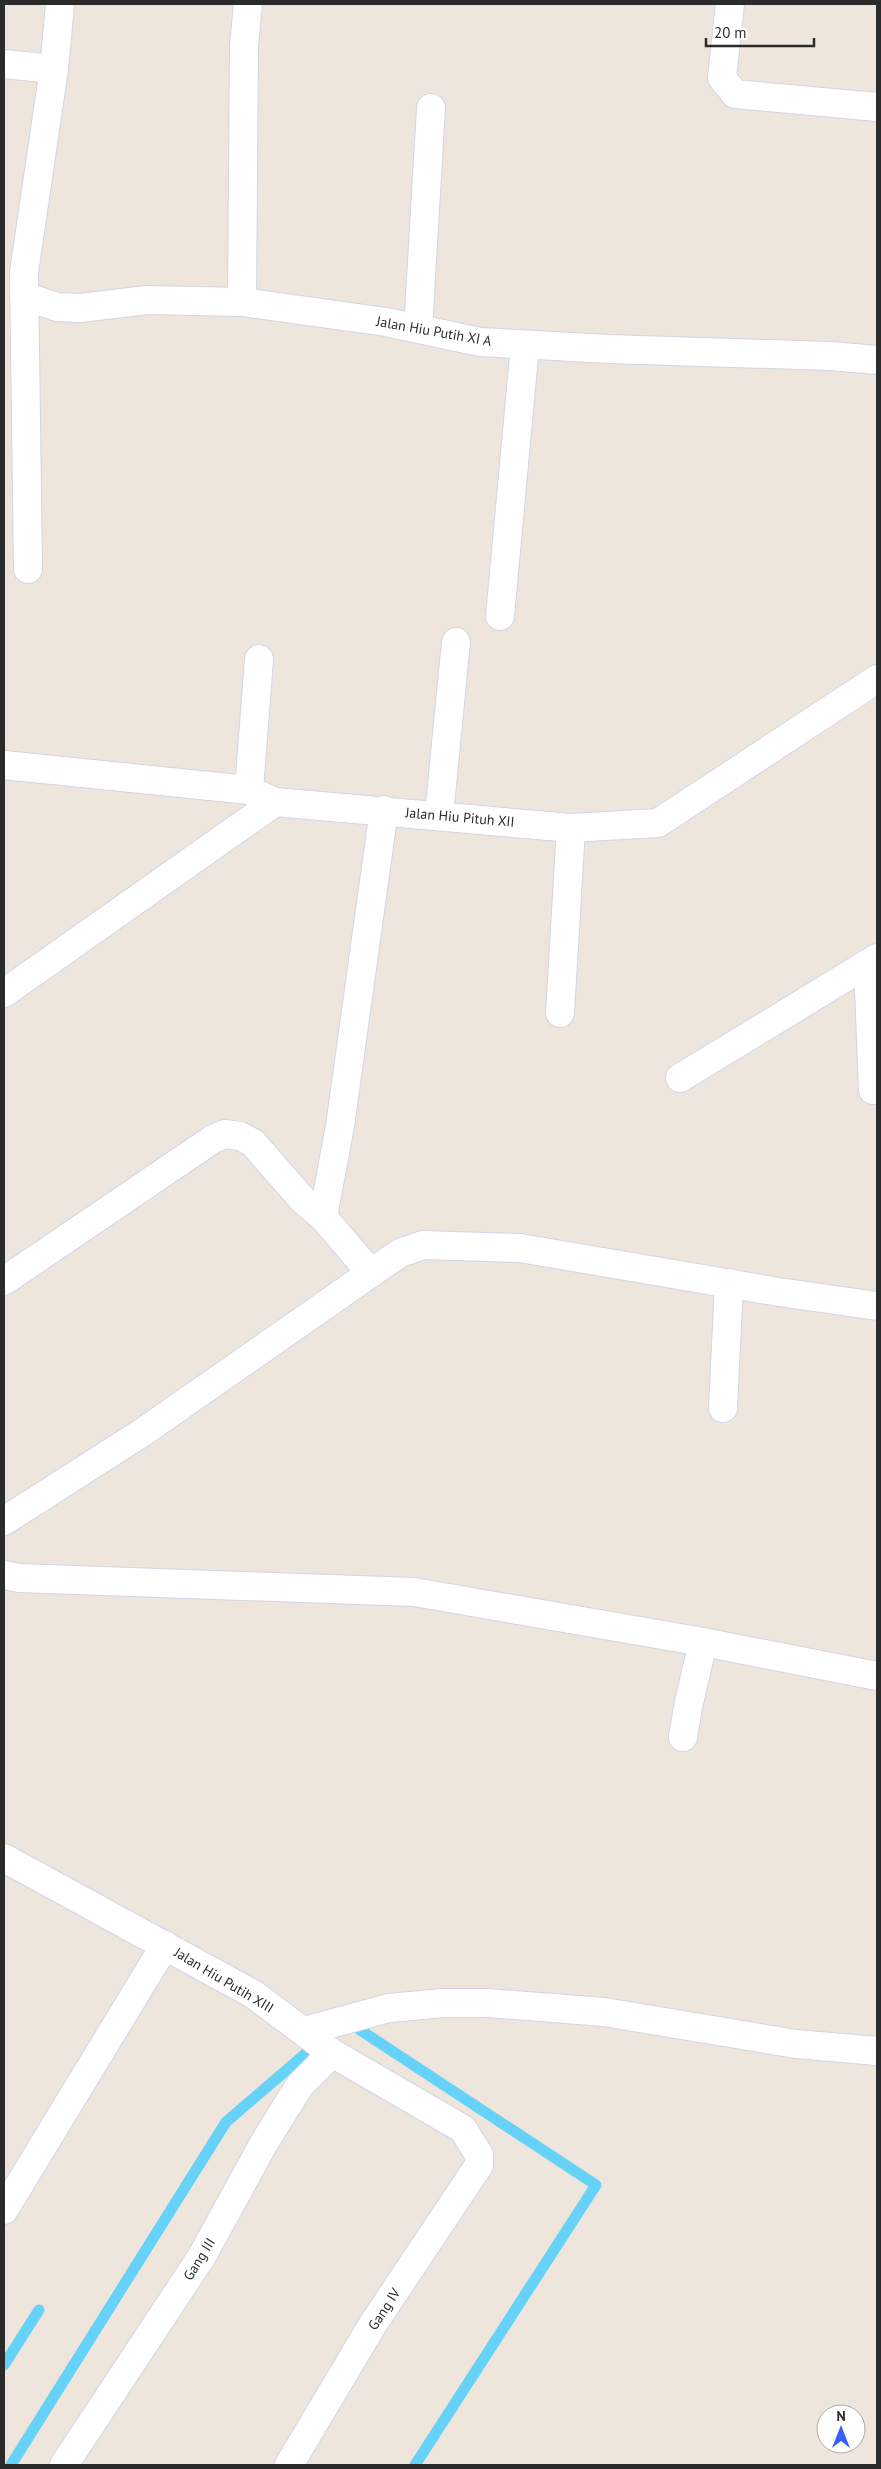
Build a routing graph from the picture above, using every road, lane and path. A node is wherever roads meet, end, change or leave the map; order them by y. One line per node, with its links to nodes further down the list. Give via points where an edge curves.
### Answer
1 (60, 4): 5 (street)
2 (248, 4): 9 (street, via 244,45)
3 (730, 4): 6 (street, via 722,78 735,94)
4 (4, 64): 5 (street)
5 (54, 69): 8 (street)
6 (877, 107)
7 (431, 108): 10 (street)
8 (17, 280): 9 (street, Jalan Hiu Putih XI A, via 57,306 80,308 148,300); 13 (street)
9 (242, 302): 10 (street, Jalan Hiu Putih XI A)
10 (418, 329): 11 (street, Jalan Hiu Putih XI A, via 480,342)
11 (525, 345): 12 (street, Jalan Hiu Putih XI A); 14 (street)
12 (877, 360)
13 (28, 569)
14 (500, 616)
15 (456, 642): 22 (street)
16 (259, 660): 19 (street)
17 (877, 679): 23 (street, Jalan Hiu Pituh XII, via 658,823)
18 (4, 765): 19 (street, Jalan Hiu Pituh XII)
19 (249, 790): 20 (street, Jalan Hiu Pituh XII)
20 (275, 802): 21 (street, Jalan Hiu Pituh XII); 25 (street)
21 (384, 810): 22 (street, Jalan Hiu Pituh XII); 29 (street, via 340,1126)
22 (439, 815): 23 (street, Jalan Hiu Pituh XII)
23 (571, 828): 26 (street)
24 (872, 961): 27 (street); 28 (street)
25 (4, 993)
26 (560, 1013)
27 (680, 1078)
28 (873, 1090)
29 (323, 1217): 30 (street); 31 (street, via 302,1199 254,1143 240,1136 225,1134)
30 (371, 1273): 32 (street, via 400,1253 424,1244 520,1248); 35 (street, via 143,1432)
31 (4, 1280)
32 (730, 1283): 33 (street); 34 (street)
33 (877, 1306)
34 (723, 1408)
35 (4, 1521)
36 (4, 1575): 37 (street, via 414,1592)
37 (703, 1642): 38 (street); 39 (street)
38 (877, 1676)
39 (683, 1737)
40 (4, 1858): 41 (street, Jalan Hiu Putih XIII)
41 (165, 1945): 42 (street, Jalan Hiu Putih XIII, via 254,1994); 46 (street)
42 (304, 2031): 43 (street, via 389,2008 488,2003 604,2012 796,2044); 44 (street, Jalan Hiu Putih XIII)
43 (877, 2050)
44 (332, 2053): 45 (street, Jalan Hiu Putih XIII, via 463,2129); 47 (street, Gang III, via 300,2086 264,2143 202,2256)
45 (479, 2155): 48 (street, Gang IV, via 479,2165 373,2324)
46 (4, 2210)
47 (64, 2465)
48 (290, 2465)

